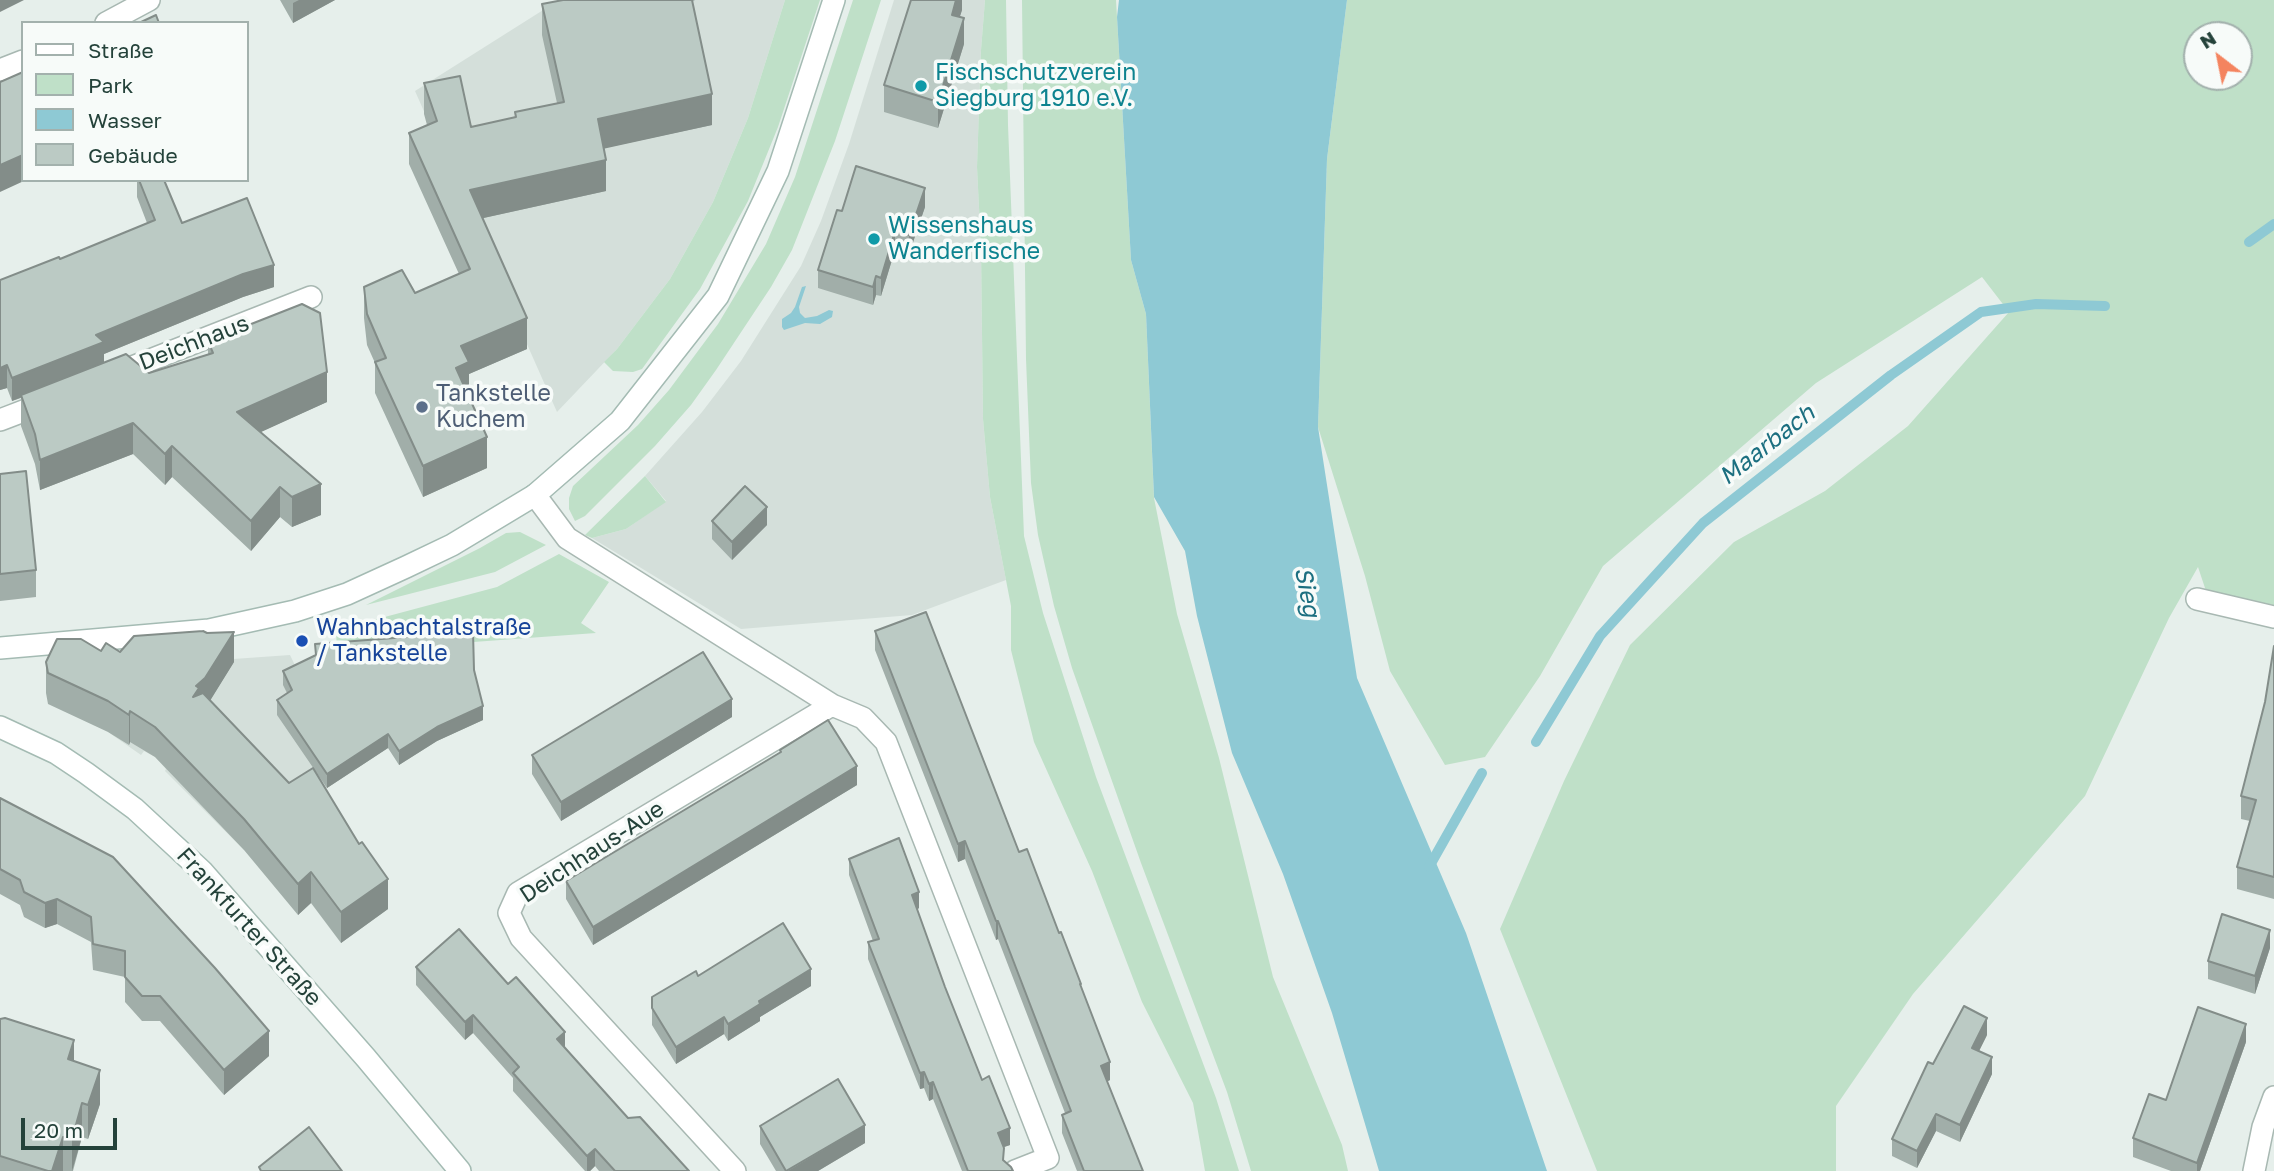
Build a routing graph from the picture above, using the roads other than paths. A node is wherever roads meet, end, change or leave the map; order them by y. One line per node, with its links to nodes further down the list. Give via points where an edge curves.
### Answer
1 (149, 0): 3 (street)
2 (834, 0): 10 (street, via 778,171 718,296 620,421)
3 (110, 21)
4 (21, 62): 5 (street)
5 (0, 70)
6 (311, 297): 7 (street, Deichhaus)
7 (98, 381)
8 (62, 396): 9 (street)
9 (0, 420)
10 (535, 495): 13 (street, via 452,545 347,594 295,611 209,631); 14 (street, via 567,538)
11 (2197, 599): 12 (street)
12 (2274, 617)
13 (0, 648)
14 (832, 705): 17 (street, via 863,718 886,742); 19 (street, Deichhaus-Aue, via 518,893 509,913 521,938)
15 (0, 727): 18 (street, Frankfurter Straße, via 86,773 135,808 202,871)
16 (2274, 1097): 21 (street)
17 (1051, 1164): 20 (street)
18 (460, 1171)
19 (735, 1171)
20 (1015, 1171)
21 (2254, 1171)

